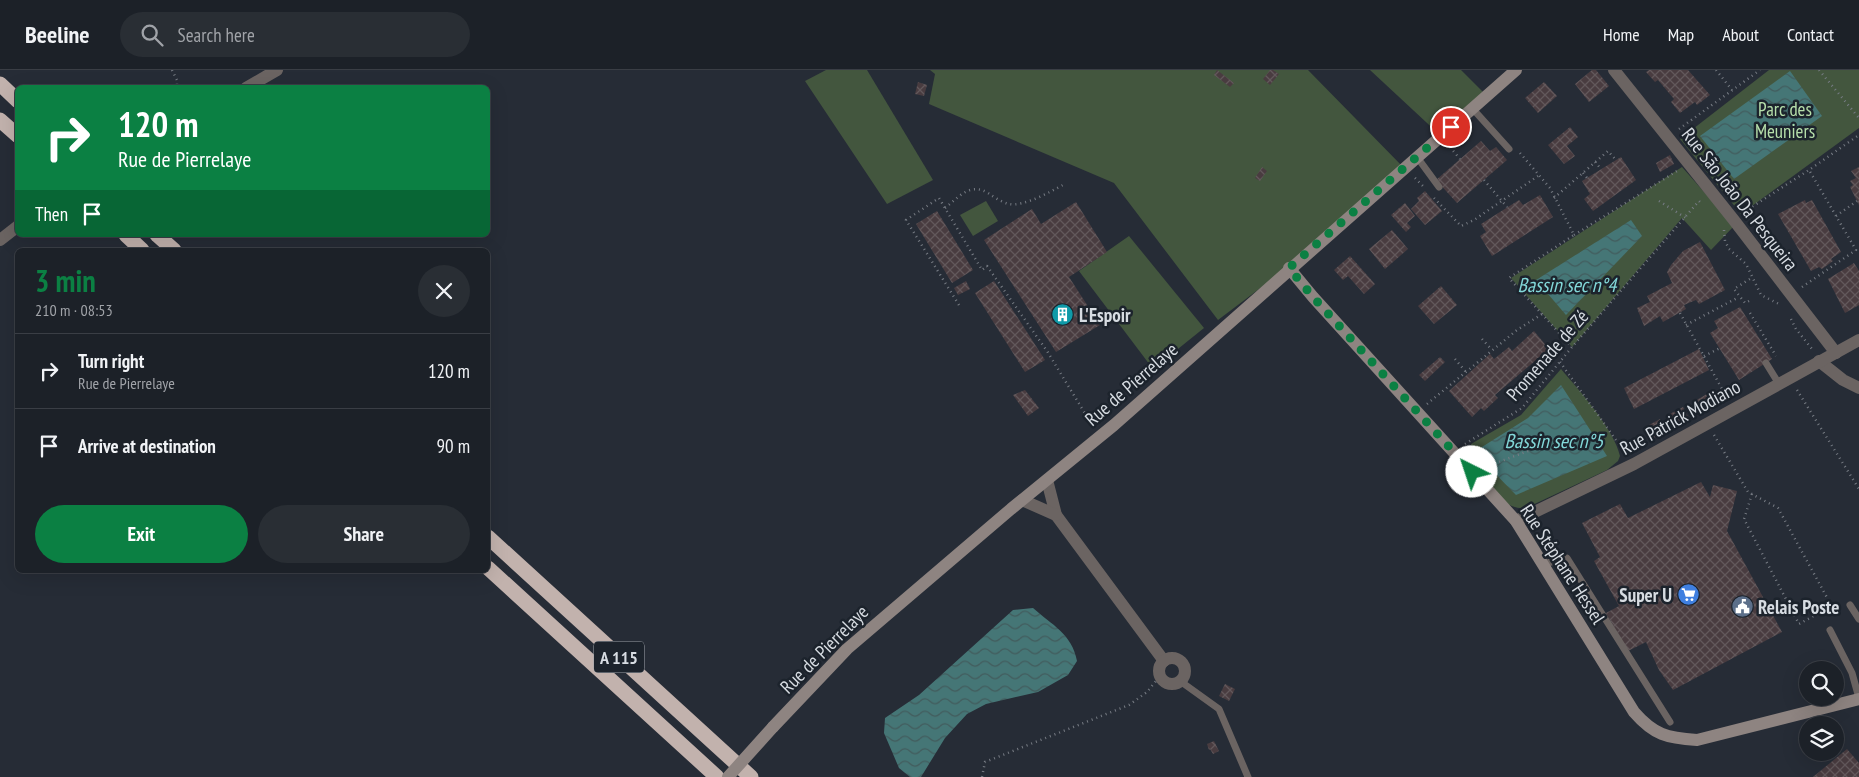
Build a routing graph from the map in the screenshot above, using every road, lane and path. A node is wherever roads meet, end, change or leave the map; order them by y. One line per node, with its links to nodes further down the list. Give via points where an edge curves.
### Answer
1 (172, 70): 9 (path)
2 (276, 70): 10 (street)
3 (1516, 70): 13 (main road, Rue de Pierrelaye)
4 (1615, 70): 18 (street, Rue São João Da Pesqueira)
5 (1716, 70): 11 (path)
6 (1760, 70): 11 (path)
7 (1818, 70): 14 (path)
8 (0, 84): 12 (highway)
9 (177, 85)
10 (251, 85)
11 (1732, 90): 18 (path)
12 (15, 98)
13 (1472, 108): 19 (lane); 20 (main road, Rue de Pierrelaye)
14 (1859, 118)
15 (0, 120): 16 (highway)
16 (15, 133)
17 (1859, 135): 26 (path)
18 (1668, 138): 23 (street, Rue São João Da Pesqueira)
19 (1509, 149): 28 (path, via 1516,148)
20 (1417, 157): 24 (main road, Rue de Pierrelaye); 32 (lane)
21 (1616, 160): 22 (path, via 1608,151)
22 (1595, 162): 25 (path); 27 (path)
23 (1688, 163): 42 (street, Rue São João Da Pesqueira); 44 (path)
24 (1404, 168): 34 (path, via 1461,226); 51 (main road, Rue de Pierrelaye)
25 (1601, 169)
26 (1809, 170): 40 (path); 42 (path)
27 (1583, 173): 29 (path); 33 (path)
28 (1538, 176): 33 (path, via 1550,188); 34 (path)
29 (1587, 178)
30 (1484, 180): 34 (path)
31 (1063, 185): 38 (path, via 1034,200 1010,204 981,189 968,190)
32 (1439, 187)
33 (1554, 198): 44 (path)
34 (1502, 201): 37 (path)
35 (1857, 201): 40 (path)
36 (1659, 202): 41 (path)
37 (1507, 207)
38 (945, 208): 56 (path, via 939,198 906,220); 80 (path, via 982,270 987,266 1047,351)
39 (1705, 208): 41 (path, Promenade de Zé, via 1699,202)
40 (1836, 216): 50 (path)
41 (1686, 218): 65 (path, Promenade de Zé)
42 (1728, 222): 52 (path, via 1725,241 1746,264); 53 (street, Rue São João Da Pesqueira)
43 (15, 228): 47 (street)
44 (1574, 236): 60 (path, via 1509,278)
45 (128, 237): 48 (highway)
46 (159, 237): 49 (highway)
47 (0, 240)
48 (140, 248)
49 (172, 248)
50 (1858, 249): 53 (path)
51 (1289, 268): 77 (main road, Rue Stéphane Hessel); 80 (main road, Rue de Pierrelaye)
52 (1753, 278): 54 (path, via 1734,289); 57 (path, via 1761,295)
53 (1792, 294): 68 (street, Rue São João Da Pesqueira)
54 (1739, 296): 55 (path, via 1745,303); 62 (path)
55 (1750, 301)
56 (959, 305)
57 (1784, 307)
58 (1680, 313): 62 (path)
59 (1750, 313): 75 (path)
60 (1542, 314): 65 (path); 67 (path)
61 (1790, 316): 71 (path, via 1796,330)
62 (1686, 325): 69 (path)
63 (1482, 339): 67 (path)
64 (1859, 340): 68 (street, Rue Patrick Modiano)
65 (1572, 347): 72 (path, Promenade de Zé)
66 (1720, 348): 69 (path)
67 (1492, 350): 74 (path)
68 (1836, 353): 71 (street, Rue Patrick Modiano)
69 (1704, 356): 78 (path, via 1728,401 1722,406)
70 (1455, 360): 74 (path)
71 (1819, 361): 75 (street, Rue Patrick Modiano); 76 (street)
72 (1560, 362): 81 (path, Promenade de Zé, via 1522,408); 83 (path)
73 (1766, 363): 75 (lane)
74 (1466, 372): 77 (path)
75 (1784, 381): 78 (street, Rue Patrick Modiano); 86 (path)
76 (1859, 388)
77 (1418, 411): 90 (main road, Rue Stéphane Hessel)
78 (1726, 413): 83 (street, Rue Patrick Modiano)
79 (1712, 432): 87 (path)
80 (1099, 437): 85 (main road, Rue de Pierrelaye)
81 (1460, 448)
82 (1531, 450): 84 (path)
83 (1634, 464): 90 (street, Rue Patrick Modiano)
84 (1485, 467)
85 (1047, 480): 88 (main road, Rue de Pierrelaye); 89 (street)
86 (1859, 489)
87 (1752, 494): 95 (path, via 1744,519 1798,624); 96 (path, via 1778,508)
88 (1022, 500): 89 (street); 105 (main road, Rue de Pierrelaye, bridge, via 847,649)
89 (1056, 515): 99 (street)
90 (1516, 521): 92 (main road, Rue Stéphane Hessel)
91 (490, 539): 106 (highway, A 115)
92 (1542, 564): 102 (main road, Rue Stéphane Hessel, via 1634,712 1646,726 1659,733 1682,739 1707,738); 103 (lane, via 1567,558)
93 (490, 570): 104 (highway, A 115)
94 (1850, 606): 97 (lane)
95 (1821, 612)
96 (1836, 614)
97 (1859, 619)
98 (1830, 630): 102 (lane, via 1852,673)
99 (1164, 661): 100 (street); 101 (street, via 1180,660 1185,675)
100 (1160, 676): 101 (street, via 1171,684); 107 (path, via 1129,705 985,762)
101 (1180, 681): 108 (lane, via 1219,709)
102 (1859, 698)
103 (1670, 722)
104 (717, 777)
105 (728, 777)
106 (751, 777)
107 (982, 777)
108 (1248, 777)

